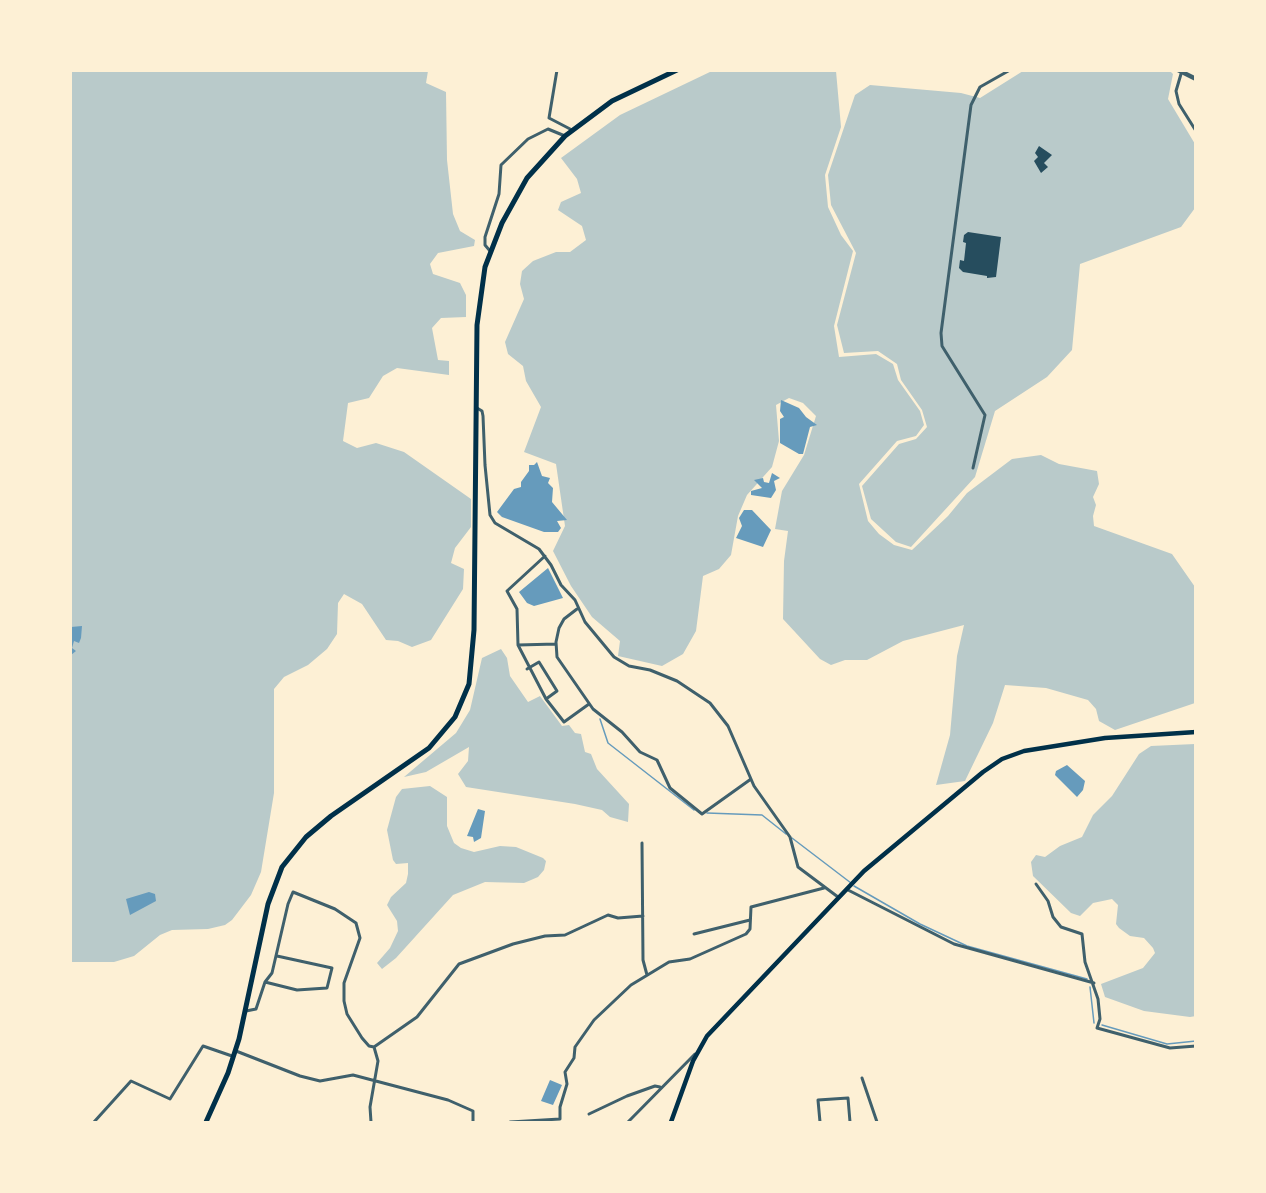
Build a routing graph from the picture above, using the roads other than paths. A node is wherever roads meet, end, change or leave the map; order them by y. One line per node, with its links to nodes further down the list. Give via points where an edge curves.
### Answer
1 (557, 70): 6 (street, via 549,118)
2 (676, 70): 6 (highway, via 612,101)
3 (1010, 70): 11 (street, via 980,87 971,105 941,333 942,346 985,416)
4 (1180, 72): 5 (street); 7 (street, via 1176,91 1179,104)
5 (1196, 79)
6 (572, 130): 8 (highway)
7 (1196, 131)
8 (565, 136): 9 (highway, via 527,178); 9 (street, via 548,129 528,139 501,165 499,194 485,237)
9 (490, 251): 10 (highway, via 479,297)
10 (475, 408): 12 (street, via 483,416 490,515 495,523); 33 (highway, via 474,630 465,694 455,717 429,748 331,816 288,859 268,904)
11 (973, 468)
12 (545, 556): 13 (street); 15 (street, via 507,591 517,609)
13 (577, 609): 14 (street, via 564,619); 20 (street, via 622,662 677,681 710,703 728,726)
14 (556, 644): 15 (street); 18 (street, via 556,657)
15 (518, 645): 16 (street)
16 (527, 669): 17 (street); 17 (street, via 539,662 557,691)
17 (546, 699): 18 (street, via 564,722)
18 (589, 704): 20 (street, via 640,752 657,759 670,788 702,814)
19 (1196, 732): 24 (main road, via 1106,738 1024,751 1002,759 882,855)
20 (751, 779): 23 (street, via 790,837 798,867)
21 (642, 843): 26 (street)
22 (1036, 884): 32 (street, via 1061,927 1083,934 1085,962)
23 (824, 888): 25 (street); 27 (street, via 751,907)
24 (846, 889): 25 (main road); 32 (street, via 954,944)
25 (838, 897): 36 (main road, via 707,1036)
26 (643, 916): 30 (street); 35 (street, via 608,915 565,935 513,944 459,964 417,1017)
27 (750, 920): 28 (street); 30 (street, via 746,934 690,959 669,962)
28 (694, 934)
29 (277, 956): 31 (street); 31 (street, via 332,968 327,988 297,990); 35 (street, via 293,892 335,909 356,923 360,938 344,983 344,1001 362,1038)
30 (647, 975): 46 (street, via 621,993 577,1042 574,1058 565,1072 567,1084 560,1119)
31 (265, 982): 33 (street, via 256,1009)
32 (1094, 983): 34 (street, via 1100,1019 1097,1029 1170,1048)
33 (246, 1011): 37 (highway)
34 (1196, 1046)
35 (374, 1047): 39 (street, via 378,1060)
36 (697, 1053): 40 (street); 48 (main road)
37 (235, 1054): 39 (street, via 320,1081 344,1074); 42 (street, via 203,1046 170,1098 131,1081); 43 (highway)
38 (862, 1078): 51 (street)
39 (375, 1081): 44 (street); 45 (street, via 465,1107 473,1111)
40 (660, 1088): 41 (street, via 655,1086 627,1096); 47 (street)
41 (589, 1114)
42 (94, 1122)
43 (208, 1122)
44 (371, 1122)
45 (473, 1122)
46 (510, 1122)
47 (628, 1122)
48 (671, 1122)
49 (820, 1122): 50 (street, via 818,1101 848,1098)
50 (850, 1122)
51 (877, 1122)

